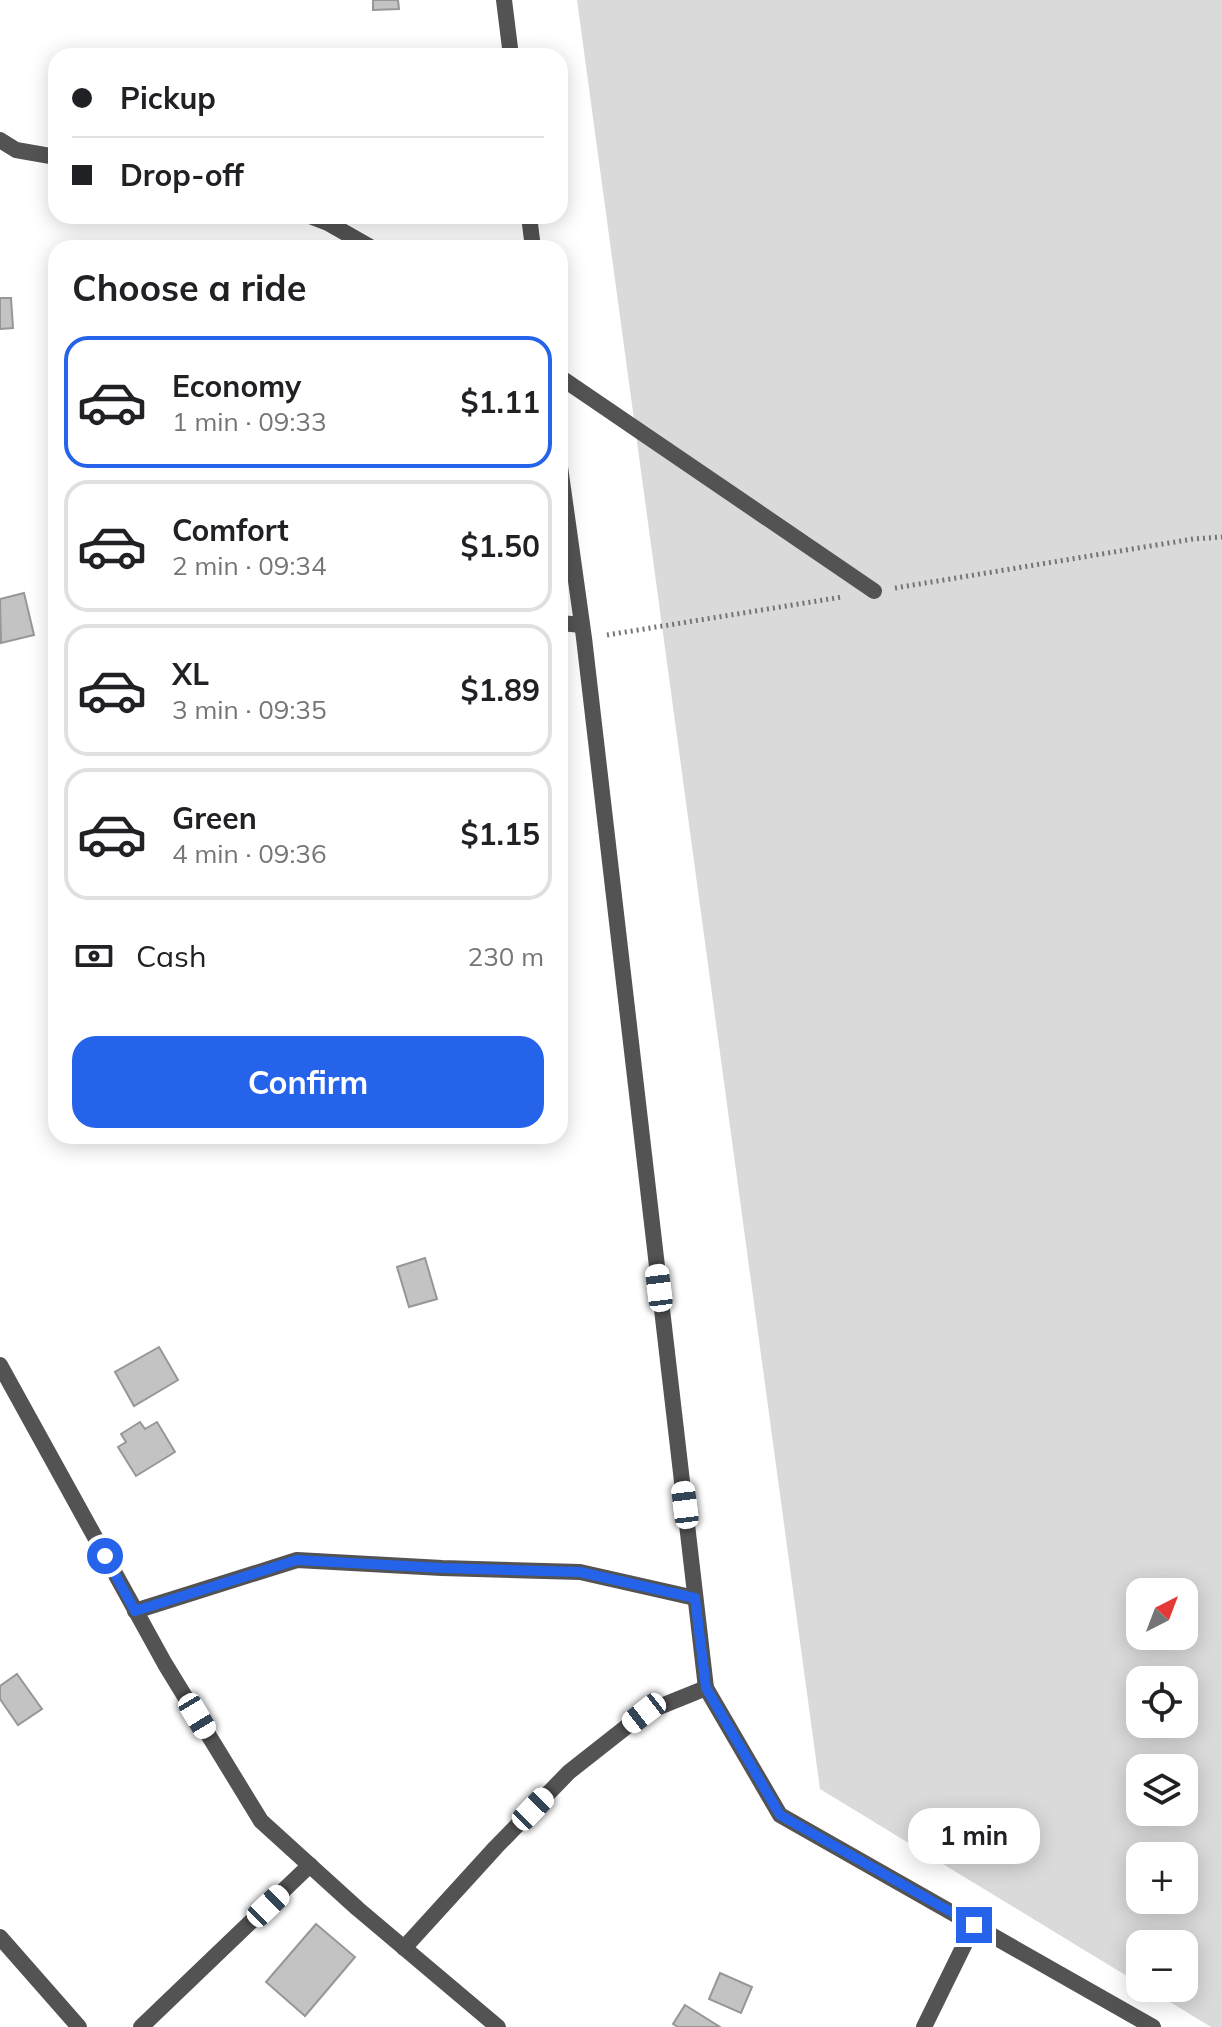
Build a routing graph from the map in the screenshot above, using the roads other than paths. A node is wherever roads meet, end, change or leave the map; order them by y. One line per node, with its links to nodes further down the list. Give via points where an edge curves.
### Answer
1 (504, 0): 2 (street)
2 (510, 48)
3 (0, 140): 4 (street)
4 (16, 150): 5 (street); 6 (street)
5 (0, 156)
6 (48, 156)
7 (330, 224): 8 (street)
8 (358, 240)
9 (568, 382): 11 (street)
10 (568, 524): 13 (street)
11 (874, 591)
12 (568, 626): 13 (street)
13 (583, 631): 15 (street)
14 (0, 1365): 16 (street)
15 (695, 1598): 16 (street, via 580,1572 297,1560); 17 (street)
16 (135, 1611): 18 (street, via 261,1821)
17 (706, 1688): 19 (street, via 780,1815); 21 (street, via 644,1713 569,1772)
18 (310, 1865): 21 (street); 23 (street)
19 (974, 1925): 25 (street); 26 (street)
20 (0, 1937): 22 (street)
21 (404, 1948): 24 (street)
22 (79, 2027)
23 (141, 2027)
24 (498, 2027)
25 (924, 2027)
26 (1153, 2027)

